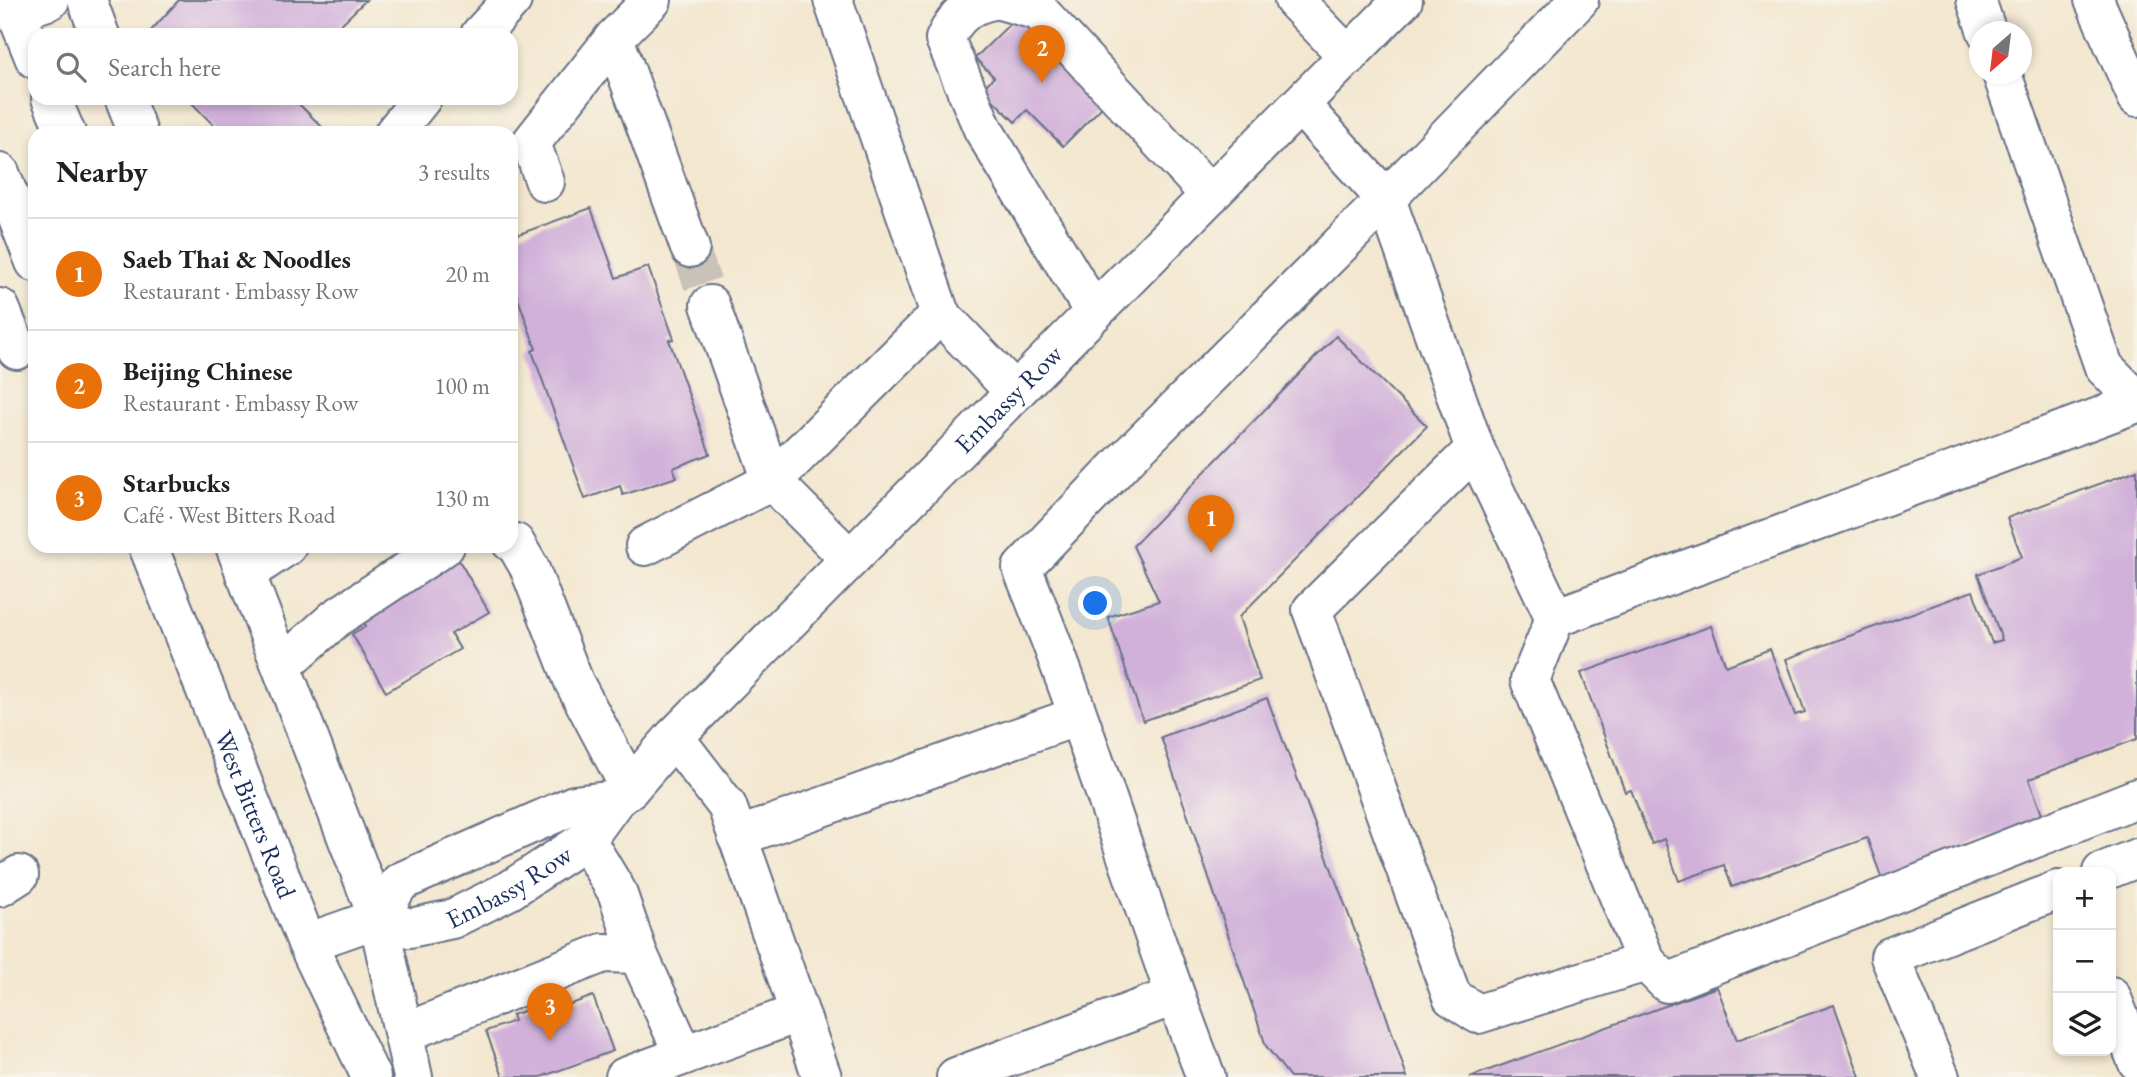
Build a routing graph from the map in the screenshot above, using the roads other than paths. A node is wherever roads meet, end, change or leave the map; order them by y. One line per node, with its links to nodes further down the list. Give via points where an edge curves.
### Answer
1 (50, 0): 12 (street)
2 (87, 0): 14 (street)
3 (512, 0): 15 (street)
4 (652, 0): 16 (street)
5 (833, 0): 37 (street)
6 (1294, 0): 18 (street)
7 (1403, 0): 18 (street, Embassy Row)
8 (1579, 0): 31 (street)
9 (1976, 0): 13 (street)
10 (2094, 0): 20 (street)
11 (990, 1): 30 (street, via 1039,10); 36 (street, via 954,20 945,39 983,129)
12 (13, 6): 17 (street)
13 (1983, 21)
14 (97, 28)
15 (486, 28)
16 (614, 37): 28 (street, via 531,144); 33 (street)
17 (28, 42)
18 (1348, 56): 24 (street, Embassy Row)
19 (2005, 84): 40 (street, via 2104,368)
20 (2137, 97)
21 (54, 105): 25 (street)
22 (127, 105): 26 (street)
23 (416, 105): 27 (street)
24 (1300, 105): 30 (street, Embassy Row); 31 (street)
25 (63, 126)
26 (135, 126)
27 (400, 126)
28 (544, 182)
29 (4, 194): 32 (street)
30 (1210, 195): 36 (street, Embassy Row)
31 (1386, 199): 41 (street); 52 (street, via 1021,568)
32 (28, 247)
33 (690, 247)
34 (710, 305): 42 (street)
35 (0, 309): 38 (street)
36 (1094, 313): 39 (street, Embassy Row)
37 (940, 314): 39 (street); 42 (street)
38 (17, 351)
39 (1015, 392): 48 (street, Embassy Row)
40 (2137, 401): 50 (street)
41 (1475, 449): 50 (street); 64 (street, via 1311,610 1452,997 1478,1014)
42 (772, 481): 43 (street); 48 (street)
43 (645, 546)
44 (518, 550): 54 (street)
45 (151, 553): 62 (street, West Bitters Road)
46 (264, 553): 49 (street)
47 (434, 553): 51 (street, via 336,618)
48 (850, 559): 53 (street, Embassy Row)
49 (240, 560): 51 (street)
50 (1555, 618): 64 (street, via 1530,680)
51 (282, 666): 61 (street)
52 (1078, 716): 56 (street); 65 (street)
53 (674, 737): 54 (street, Embassy Row); 56 (street, via 727,806)
54 (623, 794): 57 (street, Embassy Row); 61 (street, Embassy Row, via 574,805 400,882)
55 (2137, 798): 64 (street, via 1667,983)
56 (737, 837): 67 (street)
57 (586, 840): 61 (street, Embassy Row, via 510,890 452,919 410,928); 63 (street, via 617,892)
58 (2137, 858): 59 (street)
59 (2114, 867)
60 (2053, 892): 77 (street, via 1891,957)
61 (379, 918): 62 (street); 68 (street)
62 (307, 943): 71 (street, West Bitters Road)
63 (638, 954): 68 (street, via 603,953); 69 (street)
64 (1646, 962)
65 (1174, 996): 75 (street); 76 (street)
66 (2116, 1008): 70 (street)
67 (798, 1013): 69 (street); 74 (street)
68 (404, 1033): 72 (street)
69 (684, 1055): 73 (street)
70 (2137, 1061)
71 (371, 1077)
72 (413, 1077)
73 (625, 1077)
74 (822, 1077)
75 (956, 1077)
76 (1206, 1077)
77 (1940, 1077)

